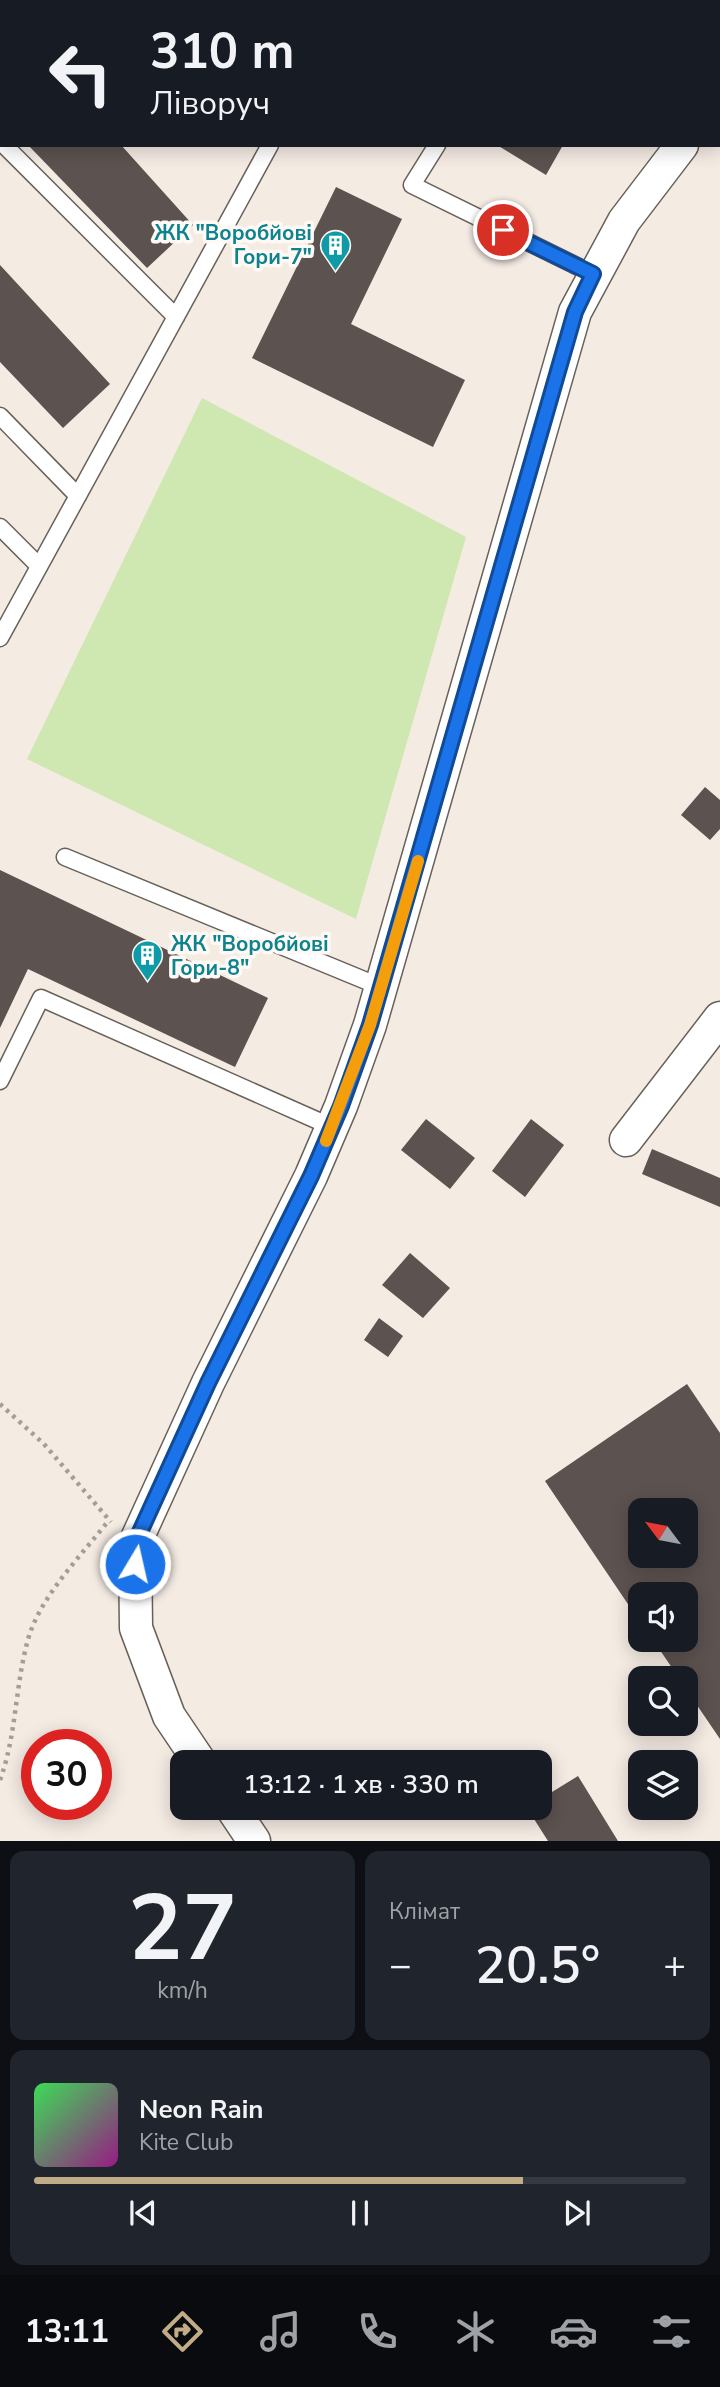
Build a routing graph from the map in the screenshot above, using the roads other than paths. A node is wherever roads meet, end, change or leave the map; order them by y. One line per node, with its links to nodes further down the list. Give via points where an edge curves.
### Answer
1 (6, 147): 6 (lane)
2 (269, 147): 6 (lane)
3 (436, 147): 5 (lane, via 412,185)
4 (680, 147): 5 (street, via 624,221)
5 (593, 274): 13 (street, via 575,312)
6 (176, 317): 8 (lane)
7 (0, 416): 8 (lane)
8 (78, 496): 10 (lane)
9 (0, 527): 10 (lane)
10 (39, 566): 11 (lane)
11 (0, 638)
12 (65, 857): 13 (lane)
13 (381, 987): 16 (street)
14 (720, 1018): 17 (street)
15 (0, 1081): 16 (lane, via 41,998)
16 (332, 1127): 18 (street, via 135,1543 135,1628 169,1716)
17 (626, 1140)
18 (192, 1750)
19 (240, 1820): 20 (street)
20 (254, 1841)

